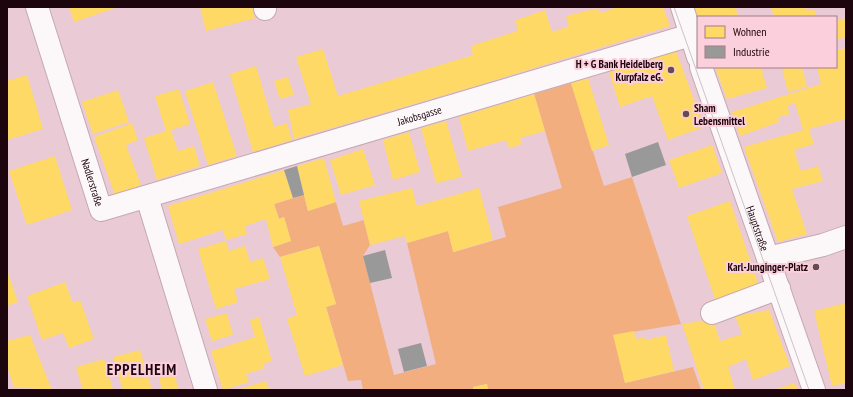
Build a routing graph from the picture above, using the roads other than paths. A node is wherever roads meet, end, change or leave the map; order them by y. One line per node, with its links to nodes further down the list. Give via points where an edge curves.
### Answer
1 (37, 7): 6 (street, Nadlerstraße, via 101,210)
2 (682, 7): 3 (street)
3 (691, 35): 4 (street); 6 (street, Jakobsgasse)
4 (697, 54)
5 (701, 68): 8 (street, Hauptstraße)
6 (147, 197): 11 (street)
7 (846, 237): 8 (street, via 824,245)
8 (768, 258): 9 (street, Hauptstraße)
9 (779, 288): 10 (street); 12 (street, Hauptstraße)
10 (712, 313)
11 (206, 390)
12 (814, 390)

